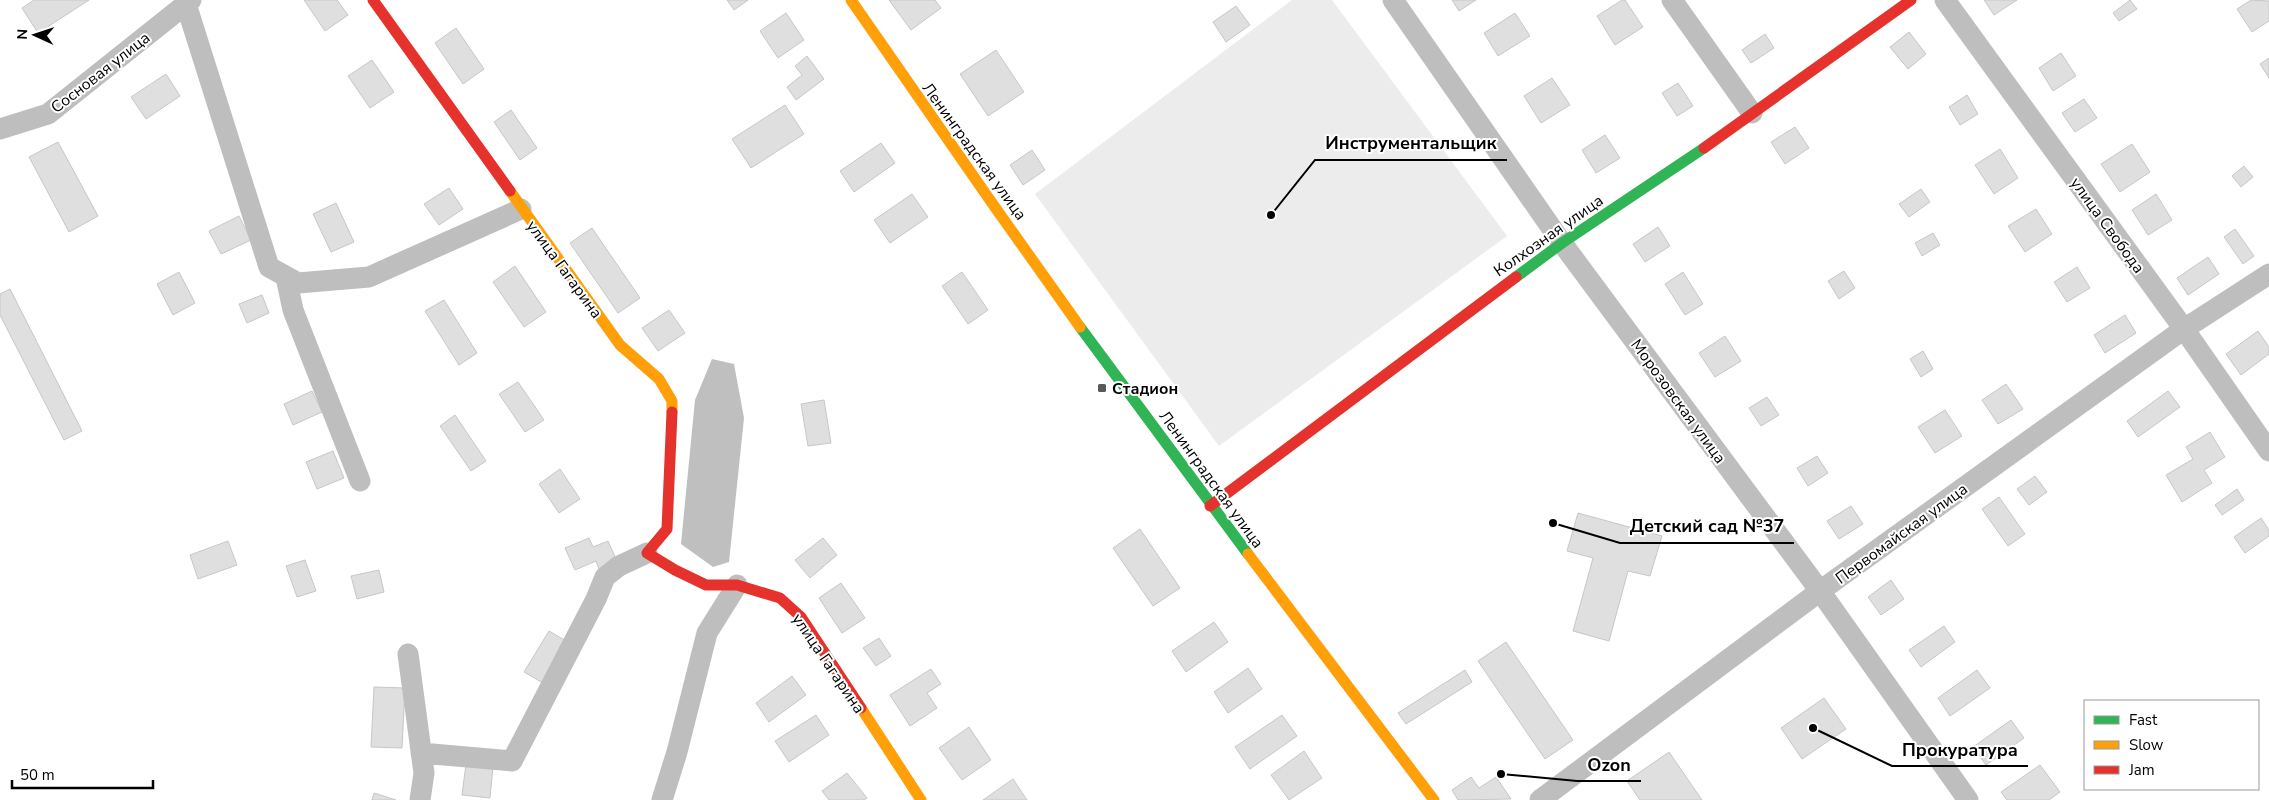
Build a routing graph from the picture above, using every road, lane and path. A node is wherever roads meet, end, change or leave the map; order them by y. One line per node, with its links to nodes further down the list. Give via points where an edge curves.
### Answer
1 (373, 0): 10 (main road, улица Гагарина)
2 (851, 0): 17 (main road, Ленинградская улица, via 928,114)
3 (1393, 0): 11 (street, Морозовская улица)
4 (1672, 0): 8 (street)
5 (1911, 0): 8 (main road, Колхозная улица)
6 (1944, 0): 14 (street, улица Свобода)
7 (189, 2): 9 (street, Сосновая улица, via 48,114); 13 (street, via 269,267)
8 (1752, 113): 11 (main road, Колхозная улица)
9 (0, 130)
10 (521, 209): 13 (street, via 369,277 298,283); 18 (main road, улица Гагарина, via 620,345 659,379 672,401 667,529)
11 (1562, 243): 17 (main road, Колхозная улица); 20 (street, Морозовская улица)
12 (2269, 274): 14 (street, Первомайская улица)
13 (286, 277): 16 (street, via 293,310)
14 (2184, 329): 15 (street, улица Свобода); 20 (street, Первомайская улица)
15 (2269, 451)
16 (360, 481)
17 (1210, 506): 26 (main road, Ленинградская улица)
18 (647, 553): 19 (main road, улица Гагарина, via 706,585); 22 (street, улица Гагарина, via 619,566 606,577 512,761)
19 (738, 585): 24 (street, via 707,633); 25 (main road, улица Гагарина, via 780,598 801,617)
20 (1820, 591): 27 (street, Первомайская улица); 28 (street, Морозовская улица)
21 (408, 654): 22 (street)
22 (421, 753): 23 (street, via 424,773)
23 (420, 800)
24 (662, 800)
25 (921, 800)
26 (1434, 800)
27 (1540, 800)
28 (1968, 800)

